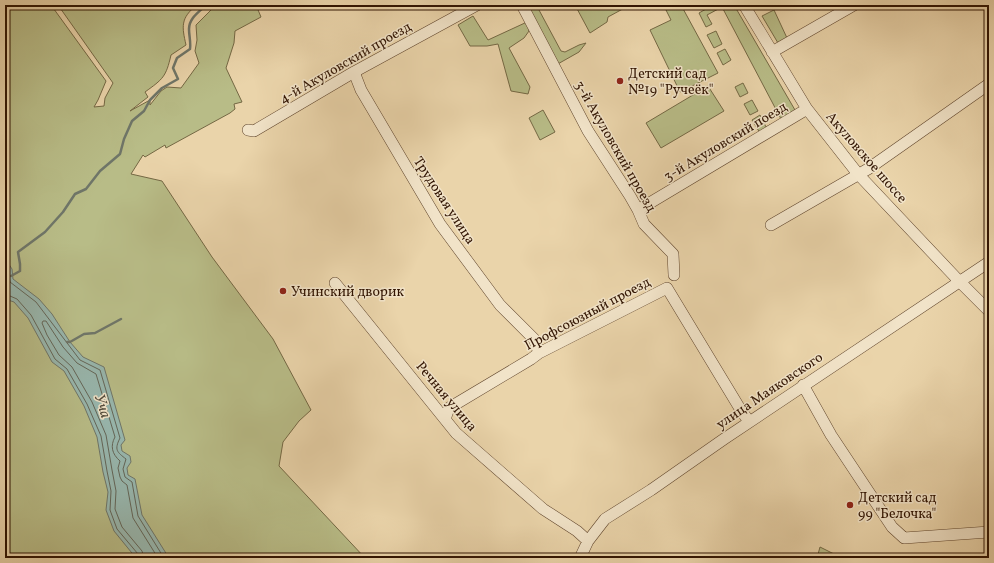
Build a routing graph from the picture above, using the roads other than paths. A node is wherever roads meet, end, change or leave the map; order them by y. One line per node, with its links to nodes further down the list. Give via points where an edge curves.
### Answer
1 (477, 5): 6 (street, 4-й Акуловский проезд)
2 (522, 5): 11 (street, 3-й Акуловский проезд, via 588,132)
3 (744, 5): 5 (street, Акуловское шоссе)
4 (854, 5): 5 (street)
5 (772, 52): 8 (street, Акуловское шоссе)
6 (354, 72): 9 (street, 4-й Акуловский проезд, via 254,130); 18 (street, Трудовая улица, via 361,90 440,224 500,305 534,339)
7 (989, 84): 10 (street)
8 (807, 109): 10 (street, Акуловское шоссе); 11 (street, 3-й Акуловский поезд)
9 (248, 130)
10 (858, 174): 12 (street); 15 (street, Акуловское шоссе)
11 (638, 210): 14 (street, 3-й Акуловский проезд, via 644,224 673,254)
12 (771, 225)
13 (989, 262): 15 (street, улица Маяковского)
14 (674, 275)
15 (959, 281): 17 (street, Акуловское шоссе); 19 (street, улица Маяковского)
16 (335, 283): 20 (street, Речная улица)
17 (989, 311)
18 (539, 353): 20 (street, Профсоюзный проезд, via 449,408); 21 (street, Профсоюзный проезд, via 667,288 742,412)
19 (803, 385): 21 (street, улица Маяковского); 22 (street, via 835,441 892,527 904,538)
20 (445, 419): 23 (street, Речная улица, via 456,433 496,470 543,509)
21 (750, 421): 23 (street, улица Маяковского, via 605,519)
22 (989, 532)
23 (588, 541): 24 (street, улица Маяковского)
24 (580, 558)

